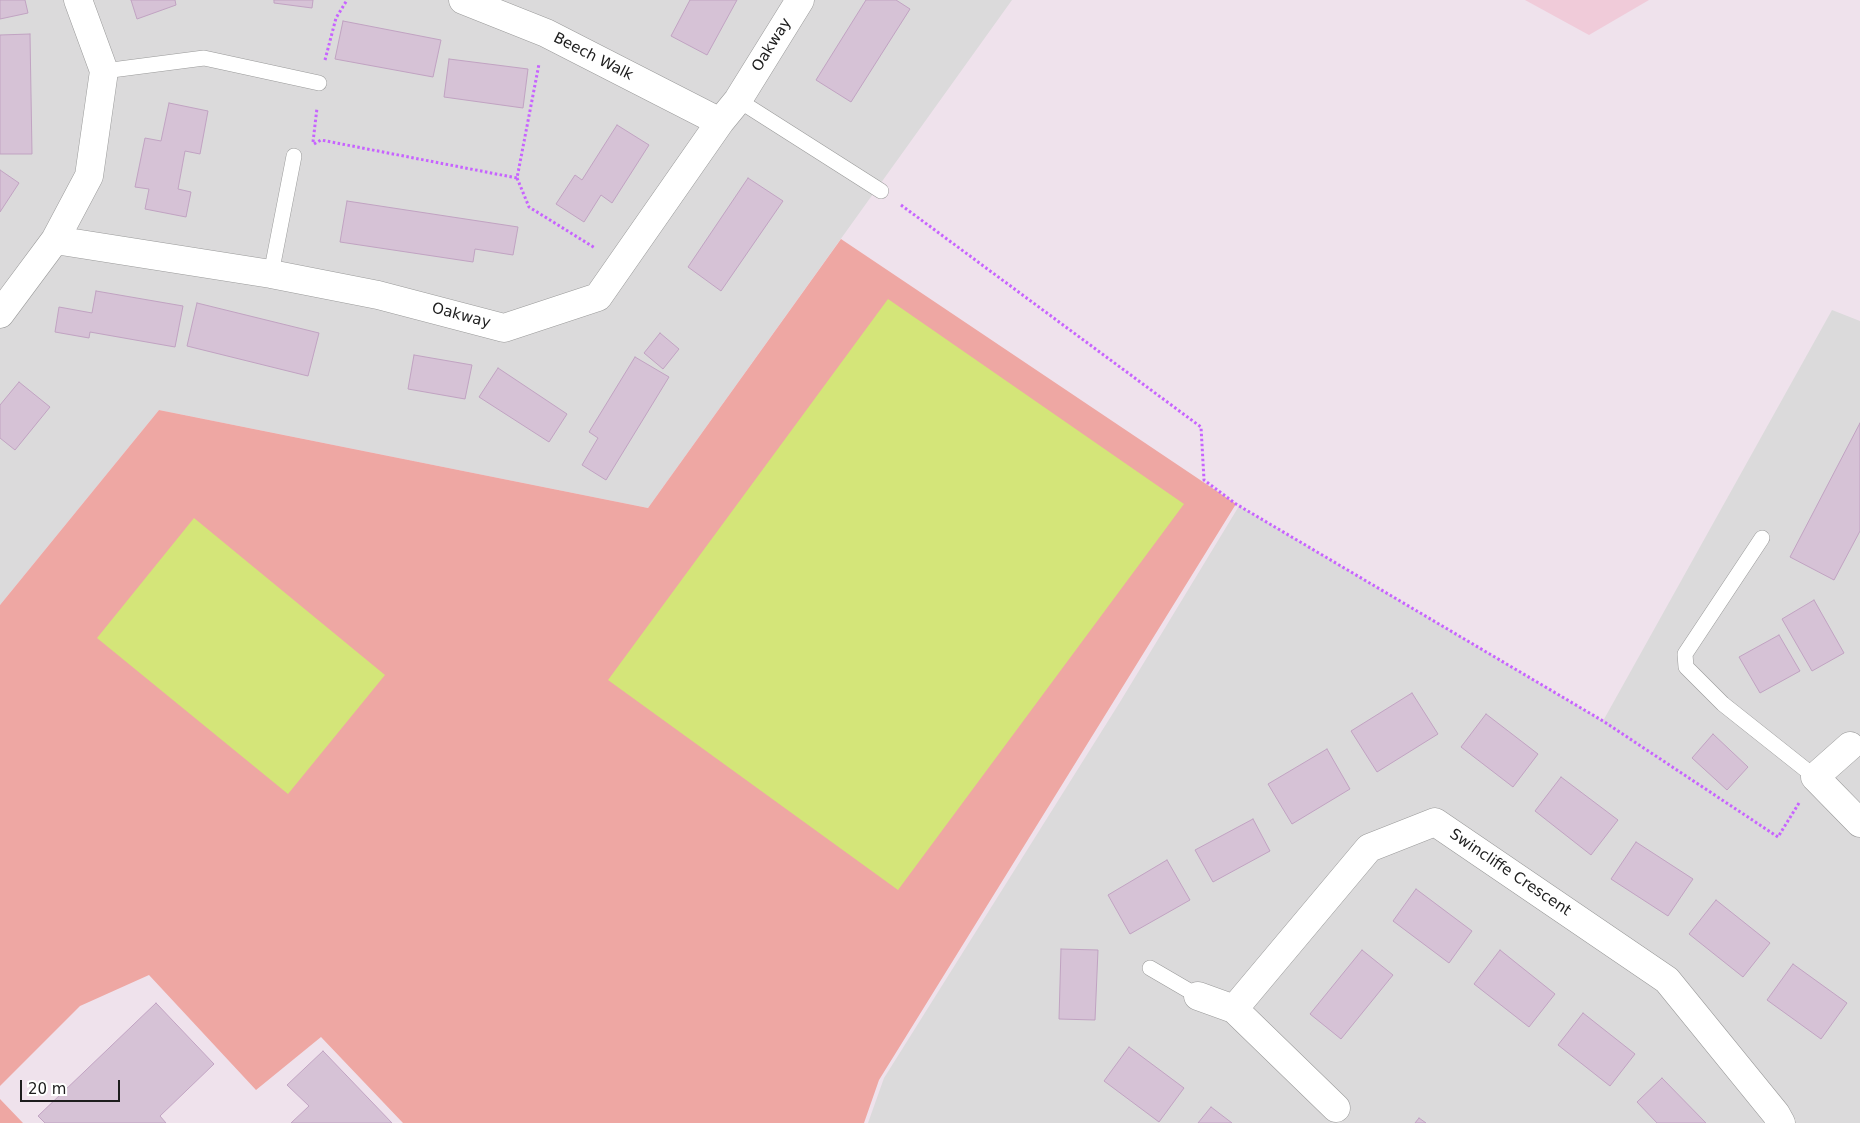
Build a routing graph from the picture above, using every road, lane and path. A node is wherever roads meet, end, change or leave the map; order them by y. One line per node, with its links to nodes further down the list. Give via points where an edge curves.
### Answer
1 (78, 0): 5 (street)
2 (463, 0): 4 (street, Beech Walk)
3 (800, 0): 7 (street, Oakway)
4 (546, 33): 8 (street, Beech Walk); 10 (path)
5 (104, 71): 6 (lane, via 204,58); 12 (street, via 89,176)
6 (319, 83)
7 (738, 100): 8 (street, Oakway); 11 (lane)
8 (720, 122): 13 (street, Oakway)
9 (294, 156): 10 (path, via 321,140); 14 (lane)
10 (517, 178): 13 (path, via 529,207)
11 (881, 191): 18 (path, via 1201,428 1204,480 1236,504 1603,721 1778,837)
12 (54, 240): 14 (street, Oakway); 15 (street)
13 (621, 264): 14 (street, Oakway, via 598,297 504,328 378,295)
14 (271, 274)
15 (0, 314)
16 (1762, 538): 18 (lane, via 1685,654 1686,666 1723,704)
17 (1850, 746): 18 (street)
18 (1815, 777): 19 (street)
19 (1860, 823)
20 (1150, 968): 21 (lane)
21 (1198, 996): 22 (street)
22 (1234, 1010): 23 (street); 24 (street, Swincliffe Crescent, via 1369,848 1435,822 1667,980)
23 (1336, 1108)
24 (1781, 1123)

